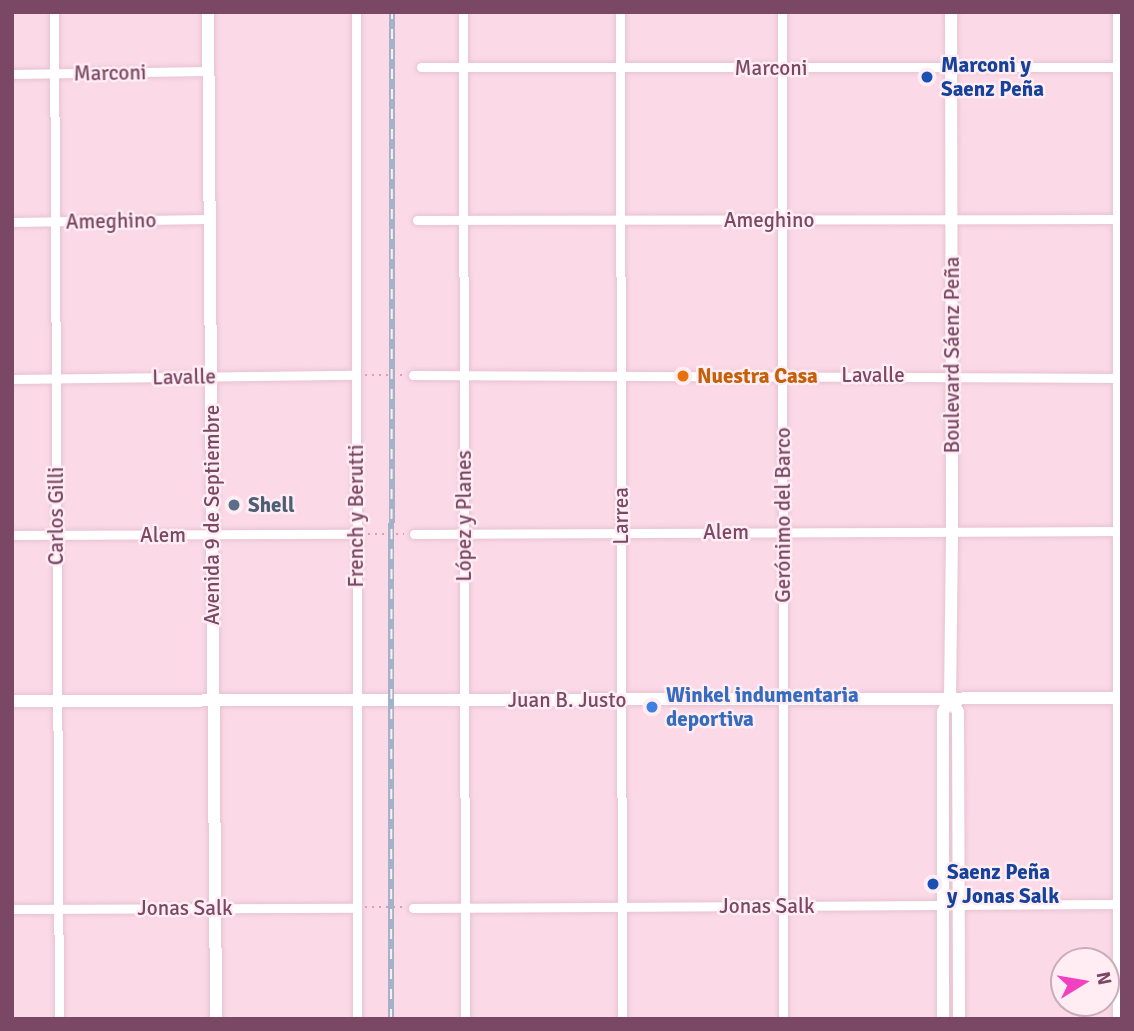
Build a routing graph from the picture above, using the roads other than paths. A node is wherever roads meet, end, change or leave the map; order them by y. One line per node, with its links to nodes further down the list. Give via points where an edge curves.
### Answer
1 (54, 12): 17 (street, Carlos Gilli)
2 (208, 12): 15 (street, Avenida 9 de Septiembre)
3 (356, 12): 29 (street, French y Berutti)
4 (463, 12): 11 (street, López y Planes)
5 (620, 12): 12 (street, Larrea)
6 (782, 12): 13 (street, Gerónimo del Barco)
7 (951, 12): 14 (street, Boulevard Sáenz Peña)
8 (1117, 12): 9 (street)
9 (1119, 66): 14 (street, Marconi); 20 (street)
10 (421, 67): 11 (street, Marconi)
11 (463, 68): 12 (street, Marconi); 22 (street, López y Planes)
12 (620, 68): 13 (street, Marconi); 23 (street, Larrea)
13 (782, 68): 14 (street, Marconi); 19 (street, Gerónimo del Barco)
14 (950, 68): 24 (street, Boulevard Sáenz Peña)
15 (208, 71): 17 (street, Marconi); 18 (street, Avenida 9 de Septiembre)
16 (12, 74): 17 (street, Marconi)
17 (54, 75): 26 (street, Carlos Gilli)
18 (209, 219): 26 (street, Ameghino); 33 (street, Avenida 9 de Septiembre)
19 (782, 219): 23 (street, Ameghino); 24 (street, Ameghino); 28 (street, Gerónimo del Barco)
20 (1119, 219): 24 (street, Ameghino); 34 (street)
21 (417, 220): 22 (street, Ameghino)
22 (464, 220): 23 (street, Ameghino); 27 (street, López y Planes)
23 (620, 220): 32 (street, Larrea)
24 (951, 220): 31 (street, Boulevard Sáenz Peña)
25 (12, 222): 26 (street, Ameghino)
26 (55, 222): 36 (street, Carlos Gilli)
27 (464, 374): 30 (street, Lavalle); 32 (street, Lavalle); 43 (street, López y Planes)
28 (783, 374): 31 (street, Lavalle); 32 (street, Lavalle); 39 (street, Gerónimo del Barco)
29 (356, 375): 33 (street, Lavalle); 41 (street, French y Berutti)
30 (413, 375)
31 (952, 375): 34 (street, Lavalle); 37 (street, Boulevard Sáenz Peña)
32 (621, 376): 40 (street, Larrea)
33 (211, 377): 36 (street, Lavalle); 46 (street, Avenida 9 de Septiembre)
34 (1119, 378): 38 (street)
35 (12, 379): 36 (street, Lavalle)
36 (57, 379): 45 (street, Carlos Gilli)
37 (952, 531): 38 (street, Alem); 39 (street, Alem); 50 (street, Boulevard Sáenz Peña)
38 (1119, 531): 47 (street)
39 (783, 532): 40 (street, Alem); 49 (street, Gerónimo del Barco)
40 (621, 533): 43 (street, Alem); 48 (street, Larrea)
41 (356, 534): 46 (street, Alem); 51 (street, French y Berutti)
42 (414, 534): 43 (street, Alem)
43 (464, 534): 52 (street, López y Planes)
44 (12, 535): 45 (street, Alem)
45 (55, 535): 46 (street, Alem); 54 (street, Carlos Gilli)
46 (212, 535): 55 (street, Avenida 9 de Septiembre)
47 (1119, 698): 50 (street, Juan B. Justo); 56 (street)
48 (621, 699): 49 (street, Juan B. Justo); 52 (street, Juan B. Justo); 60 (street, Larrea)
49 (783, 699): 50 (street, Juan B. Justo); 57 (street, Gerónimo del Barco)
50 (950, 699): 58 (street, Boulevard Sáenz Peña, via 943,712); 59 (street, Boulevard Sáenz Peña, via 958,712)
51 (357, 700): 52 (street, Juan B. Justo); 55 (street, Juan B. Justo); 63 (street, French y Berutti)
52 (465, 700): 61 (street, López y Planes)
53 (12, 701): 54 (street, Juan B. Justo)
54 (56, 701): 55 (street, Juan B. Justo); 66 (street, Carlos Gilli)
55 (213, 701): 62 (street, Avenida 9 de Septiembre)
56 (1119, 904): 59 (street, Jonas Salk); 75 (street)
57 (783, 905): 58 (street, Jonas Salk); 60 (street, Jonas Salk); 72 (street, Gerónimo del Barco)
58 (943, 905): 59 (street, Jonas Salk); 73 (street, Boulevard Sáenz Peña)
59 (958, 905): 74 (street, Boulevard Sáenz Peña)
60 (621, 906): 61 (street, Jonas Salk); 71 (street, Larrea)
61 (465, 907): 64 (street, Jonas Salk); 70 (street, López y Planes)
62 (215, 908): 63 (street, Jonas Salk); 66 (street, Jonas Salk); 68 (street, Avenida 9 de Septiembre)
63 (357, 908): 69 (street, French y Berutti)
64 (413, 908)
65 (12, 909): 66 (street, Jonas Salk)
66 (60, 909): 67 (street, Carlos Gilli)
67 (59, 1019)
68 (216, 1019)
69 (357, 1019)
70 (465, 1019)
71 (622, 1019)
72 (783, 1019)
73 (943, 1019)
74 (958, 1019)
75 (1117, 1019)

